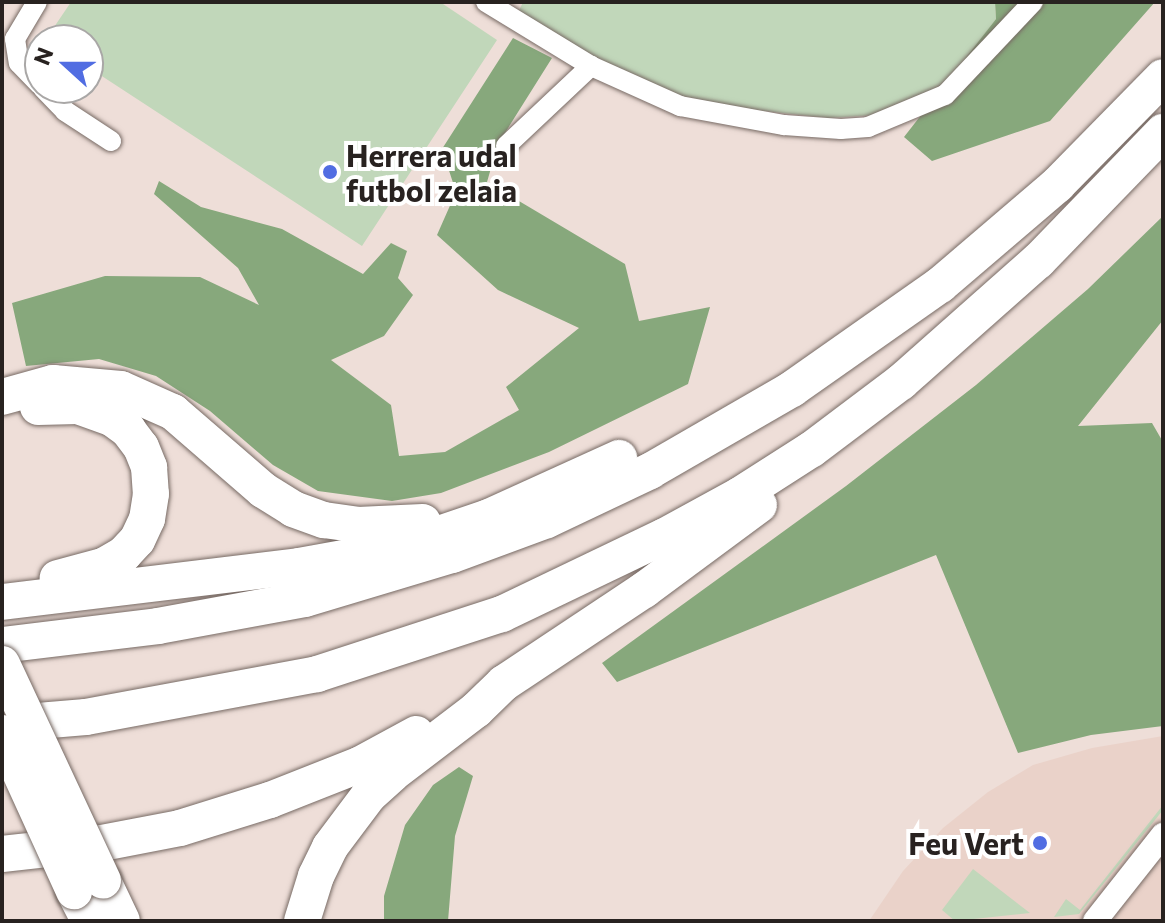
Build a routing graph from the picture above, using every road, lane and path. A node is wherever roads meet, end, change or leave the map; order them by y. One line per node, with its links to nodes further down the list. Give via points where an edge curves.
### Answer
1 (37, 2): 5 (street, via 15,39)
2 (486, 2): 4 (street)
3 (1033, 2): 4 (street, via 945,95 868,127 784,125 680,106)
4 (591, 66): 10 (street)
5 (24, 68)
6 (1163, 77): 11 (highway, via 1006,231)
7 (59, 104): 9 (street)
8 (1163, 132): 14 (highway, via 992,304)
9 (111, 141)
10 (506, 146)
11 (869, 337): 15 (highway, via 820,346 674,431); 18 (highway, via 792,389 650,471 547,520 452,555 261,608)
12 (2, 397): 15 (highway, via 53,383 80,383 148,398 200,433 263,490 324,520 394,524)
13 (2, 418): 16 (highway, via 54,405 78,406 113,419 141,447 151,494 147,519 124,554 85,574)
14 (812, 449): 20 (highway, via 777,491 715,539); 21 (highway, via 740,495 622,557 502,614 402,648 317,674 215,695 86,717)
15 (489, 517): 17 (highway, via 430,537 299,566)
16 (2, 584)
17 (2, 602)
18 (2, 645)
19 (2, 664): 25 (highway, bridge)
20 (504, 683): 24 (highway, via 359,765 270,800 180,828); 27 (highway, via 369,795 330,847)
21 (2, 724)
22 (2, 733): 25 (highway, bridge)
23 (1163, 835): 28 (street)
24 (2, 854)
25 (88, 898): 26 (highway)
26 (122, 921)
27 (302, 921)
28 (1095, 921)

